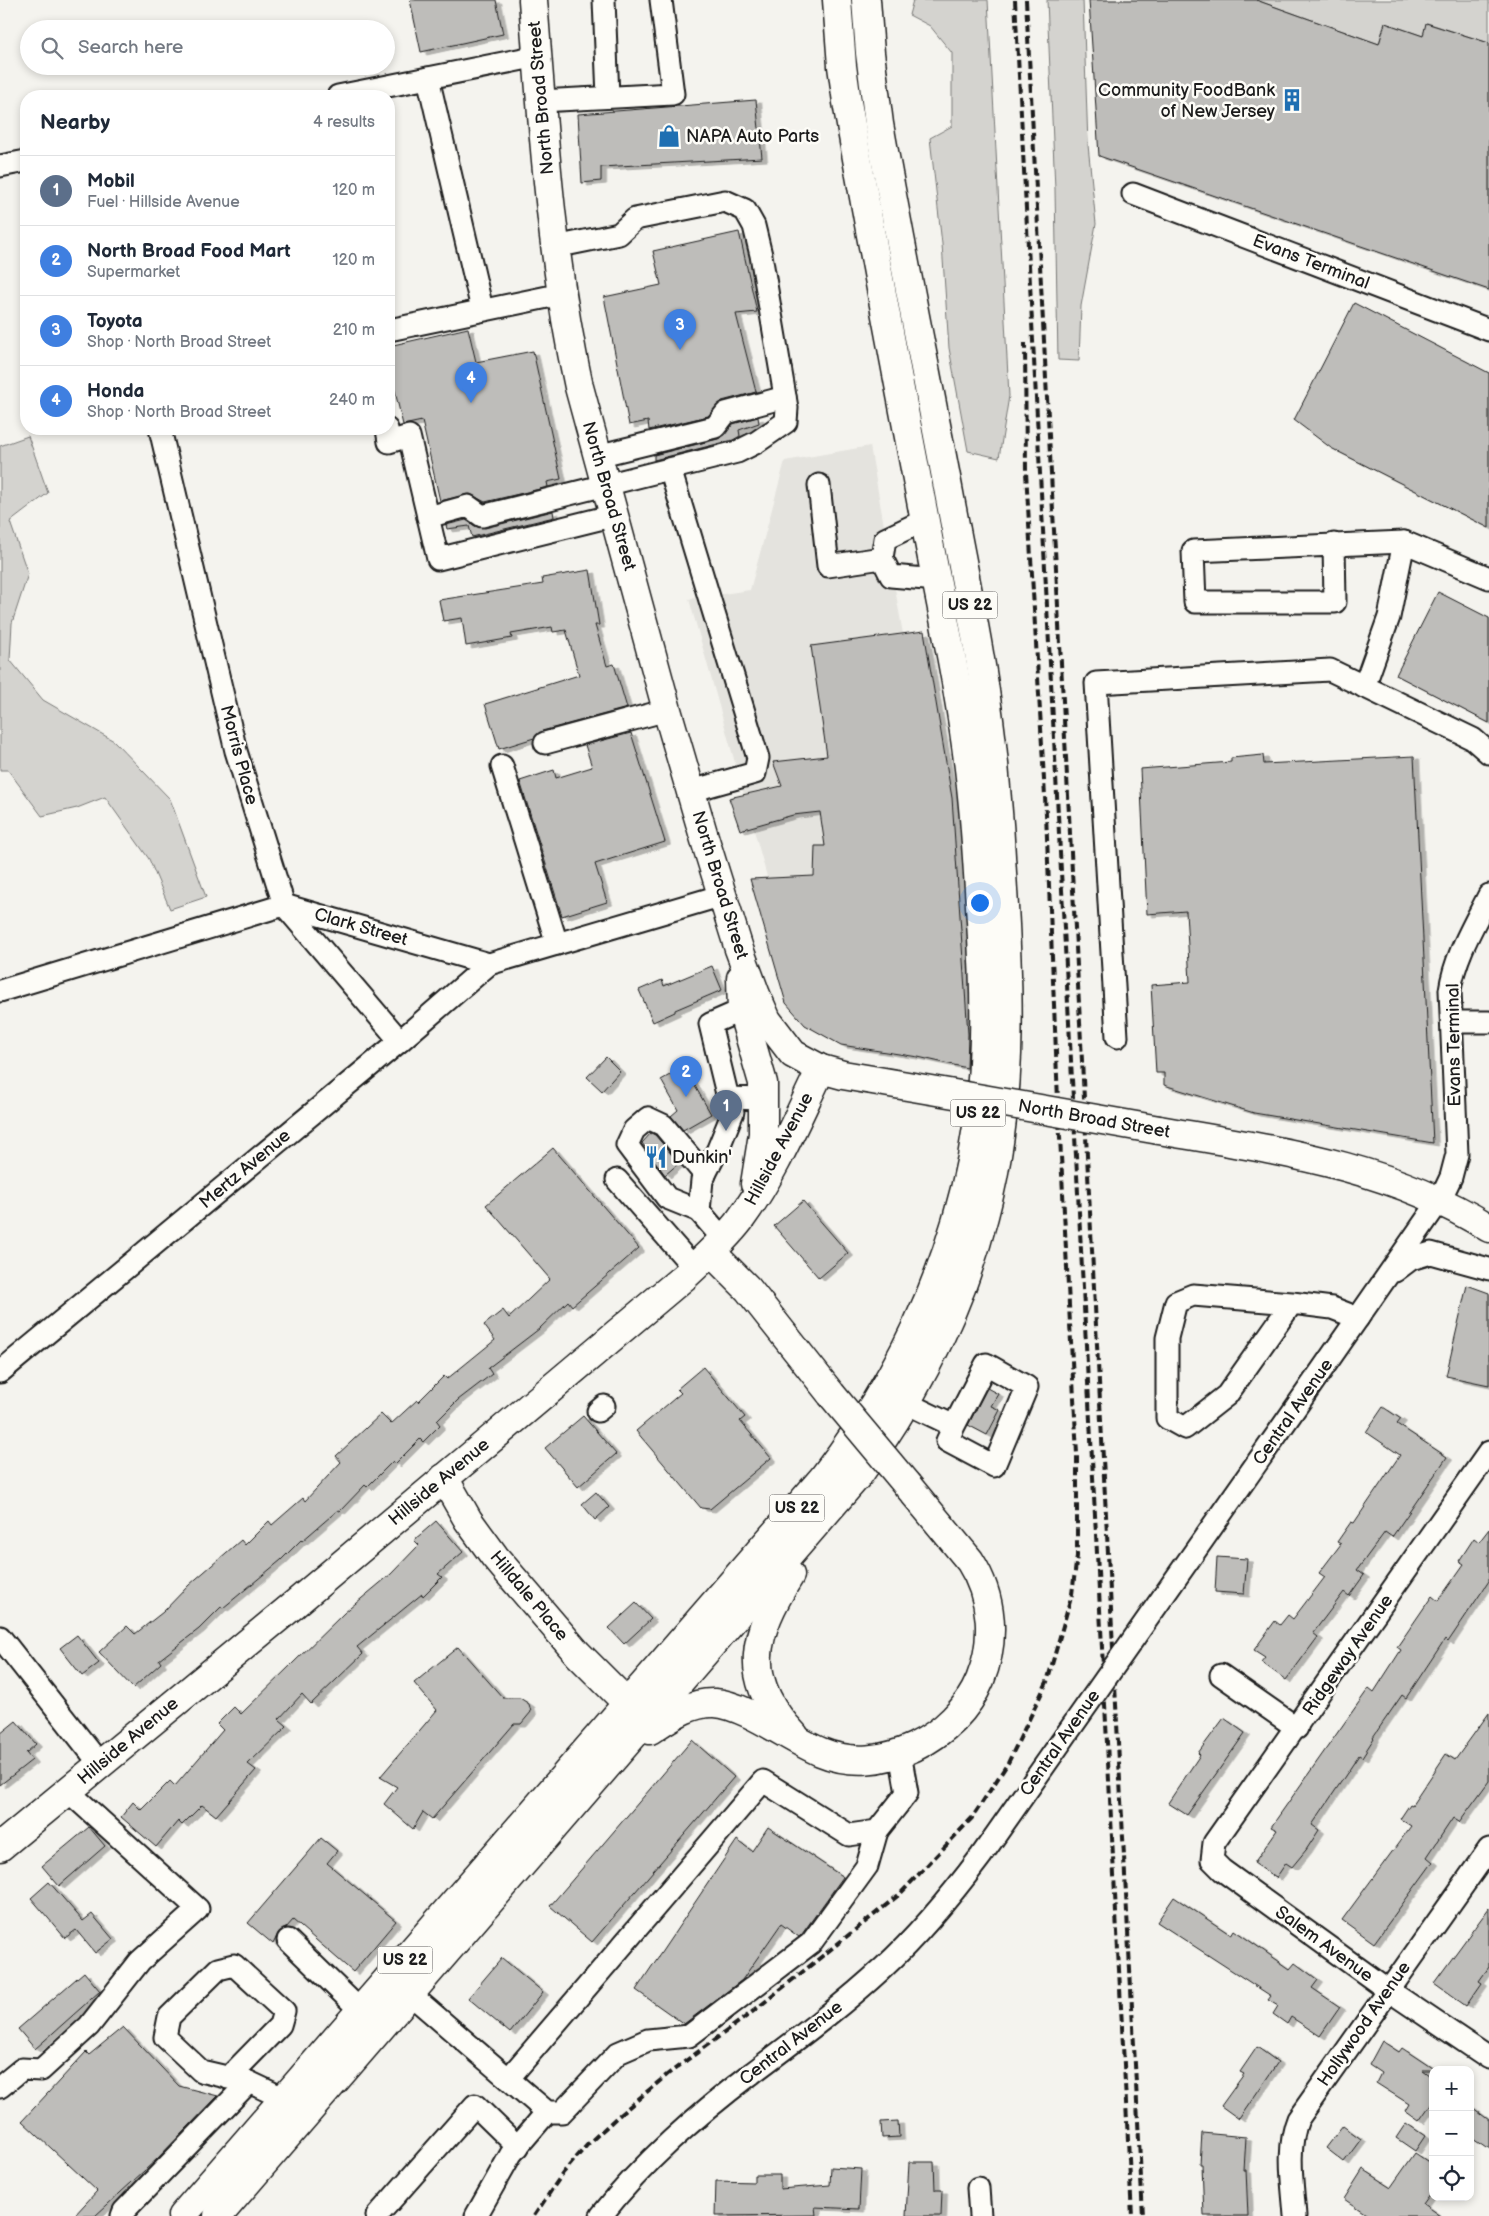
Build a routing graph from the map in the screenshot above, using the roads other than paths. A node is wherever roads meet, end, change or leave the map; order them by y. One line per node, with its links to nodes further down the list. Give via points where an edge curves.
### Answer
1 (533, 0): 6 (main road, North Broad Street)
2 (604, 0): 9 (street)
3 (661, 0): 9 (street, via 673,94)
4 (838, 0): 28 (main road, US 22, via 847,102)
5 (866, 0): 67 (main road, US 22, via 881,133 985,691 997,799 1008,976 1006,1082 998,1149 985,1214 949,1318)
6 (538, 56): 7 (street); 10 (main road, North Broad Street)
7 (428, 78): 8 (street); 16 (street)
8 (368, 90)
9 (608, 97): 10 (street)
10 (540, 101): 14 (main road, North Broad Street)
11 (20, 162): 12 (street)
12 (0, 166)
13 (1133, 194): 18 (street, Evans Terminal)
14 (555, 247): 15 (main road, North Broad Street); 19 (street, via 619,234 635,219 726,201 745,210 754,226 761,255)
15 (562, 294): 16 (street); 22 (main road, North Broad Street, via 573,360)
16 (482, 309): 17 (street)
17 (395, 329)
18 (1489, 330)
19 (785, 397): 22 (street, via 726,413 715,427); 23 (street, via 786,422 757,442 737,452)
20 (161, 435): 42 (street, Morris Place, via 236,751)
21 (388, 435): 27 (street, via 389,442 409,436)
22 (597, 456): 25 (main road, North Broad Street)
23 (670, 469): 25 (street); 39 (street, via 758,758 755,773)
24 (819, 485): 31 (street, via 828,566)
25 (606, 486): 26 (main road, North Broad Street); 27 (street, via 482,516 468,506)
26 (615, 515): 27 (street, via 438,559); 35 (main road, North Broad Street)
27 (428, 517)
28 (925, 520): 31 (street, via 885,539); 33 (main road, US 22)
29 (1404, 542): 30 (street); 32 (street); 34 (street, via 1389,617)
30 (1334, 544): 30 (street, via 1193,550 1194,602 1335,602)
31 (882, 558): 33 (street, via 890,576)
32 (1489, 578)
33 (936, 580): 74 (main road, US 22, via 971,783 985,1006 977,1124 956,1224 919,1323 886,1387 860,1427 823,1478)
34 (1364, 687): 37 (street, via 1473,739); 50 (street, via 1330,670 1096,683)
35 (667, 710): 36 (street); 39 (main road, North Broad Street)
36 (545, 743)
37 (1489, 753)
38 (502, 766): 43 (street)
39 (691, 791): 40 (main road, North Broad Street)
40 (723, 895): 43 (street); 44 (main road, North Broad Street)
41 (1489, 895): 48 (street, Evans Terminal, via 1455,967 1450,990)
42 (284, 905): 45 (street, Clark Street); 46 (street); 51 (street, Morris Place)
43 (556, 944): 45 (street)
44 (739, 950): 47 (main road); 52 (main road, North Broad Street, via 773,1030 793,1054)
45 (489, 964): 51 (street, Mertz Avenue)
46 (0, 991)
47 (742, 1010): 53 (street, via 710,1024); 54 (main road, via 760,1069)
48 (1452, 1022): 49 (street); 57 (street, Evans Terminal, via 1457,1154)
49 (1489, 1022)
50 (1117, 1037)
51 (400, 1041): 66 (street, Mertz Avenue)
52 (821, 1069): 57 (main road, North Broad Street, bridge, via 1323,1160 1382,1177); 58 (main road, Hillside Avenue, via 774,1166)
53 (728, 1098): 54 (street); 55 (street, via 733,1112)
54 (763, 1099): 58 (main road, via 762,1150)
55 (705, 1175): 59 (street); 59 (street, via 663,1125 648,1118 634,1130 627,1145 666,1198)
56 (617, 1180): 61 (street)
57 (1440, 1200): 60 (main road, North Broad Street); 63 (street, Central Avenue)
58 (751, 1205): 61 (main road, Hillside Avenue)
59 (699, 1211): 61 (street)
60 (1489, 1228)
61 (709, 1253): 70 (main road, Hillside Avenue); 78 (main road, bridge, via 748,1290 962,1549 977,1573 989,1608 990,1635 987,1661 978,1686 965,1708 950,1723 929,1739)
62 (1489, 1269): 63 (street, via 1431,1253 1411,1259)
63 (1386, 1278): 65 (street, Central Avenue)
64 (1292, 1303): 64 (street, via 1194,1296 1176,1302 1167,1338 1167,1418 1185,1428 1227,1395); 65 (street, via 1332,1308)
65 (1358, 1318): 103 (street, Central Avenue, bridge, via 943,1906 882,1969 830,2014 695,2118 647,2163)
66 (0, 1372)
67 (906, 1403): 68 (street); 71 (main road, US 22, via 878,1448)
68 (954, 1426): 68 (street, via 986,1364 1027,1387 994,1466 947,1441)
69 (1489, 1452): 75 (street, Ridgeway Avenue)
70 (444, 1478): 74 (main road, Hilldale Place, via 468,1520 495,1557 578,1654); 79 (main road, Hillside Avenue)
71 (840, 1498): 76 (main road, via 776,1598 760,1636 758,1659 764,1691); 77 (main road, US 22)
72 (0, 1638): 79 (street)
73 (1221, 1675): 75 (street)
74 (628, 1704): 88 (main road, US 22)
75 (1297, 1728): 84 (street, Ridgeway Avenue, via 1214,1843)
76 (800, 1741): 77 (main road, via 737,1709 705,1703 685,1708); 78 (main road, via 820,1752 845,1758 873,1758)
77 (627, 1744): 87 (main road, US 22)
78 (900, 1753): 81 (street, via 907,1794)
79 (100, 1764): 80 (main road, Hillside Avenue)
80 (68, 1791): 82 (main road, Hillside Avenue); 92 (street, via 198,1909 140,1961 89,2026 41,2070 22,2069)
81 (877, 1831): 90 (street, via 849,1835 763,1781); 94 (street, via 867,1866 811,1943 689,2036 648,2040 618,2053 562,2112)
82 (0, 1847)
83 (1489, 1849): 86 (street, Hollywood Avenue)
84 (1212, 1860): 86 (street, Salem Avenue)
85 (288, 1940): 88 (street)
86 (1388, 1990): 89 (street, Salem Avenue); 97 (street, Hollywood Avenue, via 1298,2119 1291,2151)
87 (410, 1994): 90 (street); 100 (main road, US 22)
88 (361, 2011): 93 (main road, US 22)
89 (1489, 2058)
90 (509, 2078): 94 (street)
91 (238, 2080): 91 (street, via 201,2071 165,2037 169,2017 218,1969 234,1965 284,2011 280,2025); 93 (street); 98 (street)
92 (0, 2087)
93 (285, 2099): 99 (main road, US 22)
94 (547, 2112): 95 (street)
95 (518, 2147): 101 (street, via 475,2105); 102 (street)
96 (978, 2188): 104 (street)
97 (1297, 2214)
98 (122, 2216)
99 (182, 2216)
100 (218, 2216)
101 (377, 2216)
102 (476, 2216)
103 (601, 2216)
104 (980, 2216)

